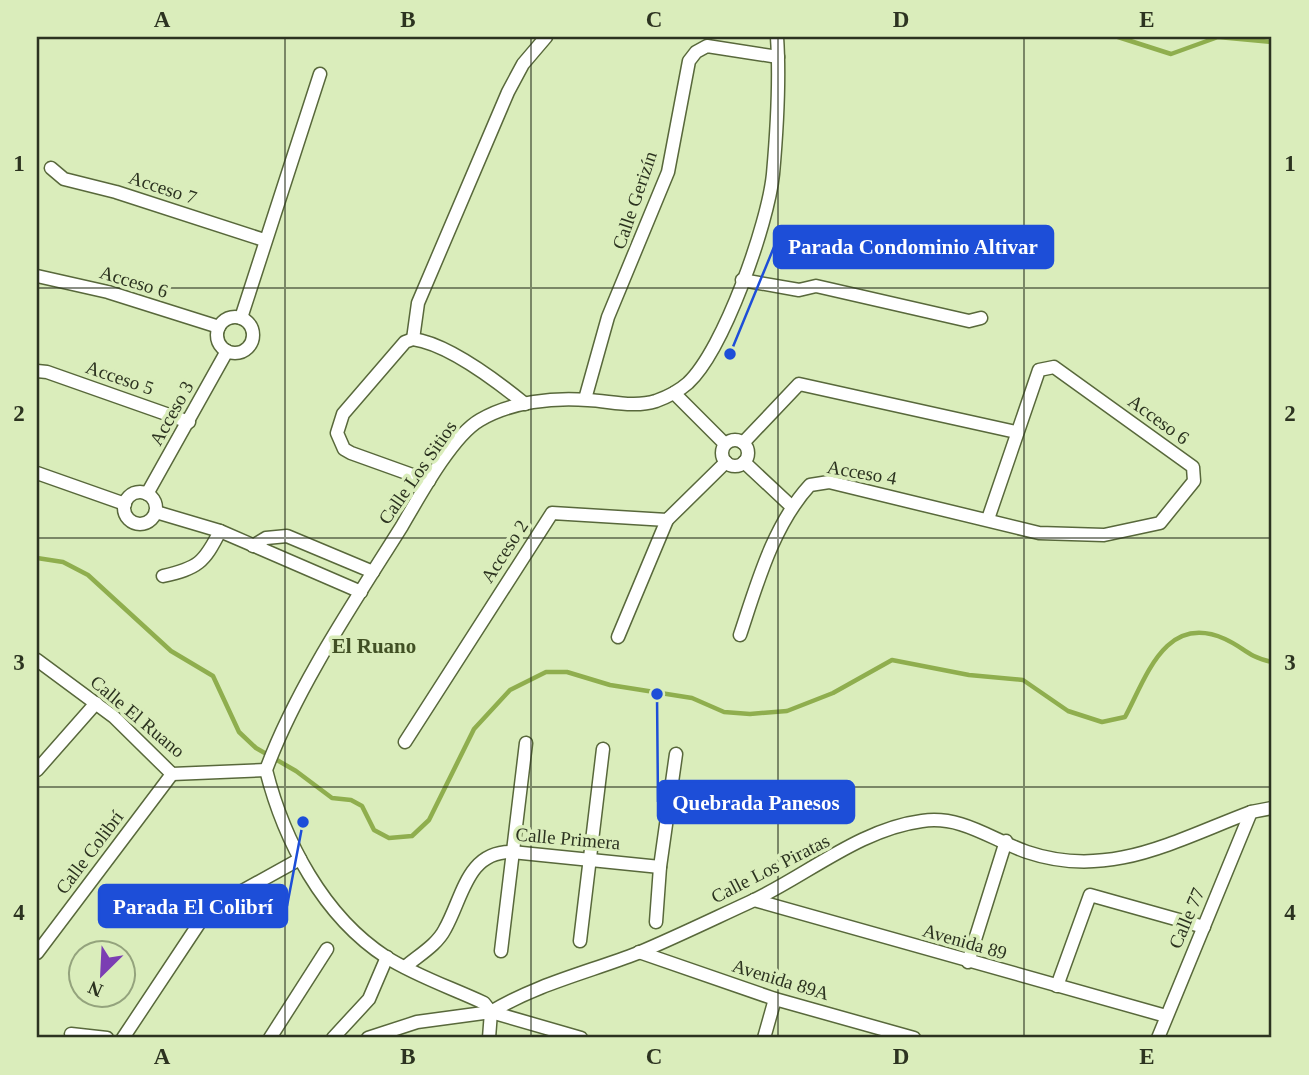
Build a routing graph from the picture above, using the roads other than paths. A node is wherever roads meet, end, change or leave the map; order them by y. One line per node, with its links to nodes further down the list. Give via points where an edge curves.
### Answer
1 (546, 37): 12 (street, via 523,64 508,92 418,303)
2 (777, 37): 3 (street, Calle Los Sitios)
3 (778, 57): 8 (street, Calle Los Sitios, via 773,176 764,219); 16 (street, Calle Gerizín, via 707,46 689,61 668,172 608,317)
4 (320, 74): 6 (street)
5 (51, 167): 6 (street, Acceso 7, via 64,178)
6 (264, 240): 9 (street)
7 (37, 276): 11 (street, Acceso 6)
8 (742, 280): 10 (street, via 799,290 816,286 969,321); 15 (street, Calle Los Sitios, via 699,369)
9 (241, 318): 11 (street, via 226,320); 13 (street, via 253,330 252,342 244,350)
10 (981, 318)
11 (219, 327): 13 (street, via 219,343)
12 (413, 338): 17 (street, via 436,346); 25 (street, via 399,347 343,414 337,433 351,453)
13 (227, 351): 18 (street, Acceso 3)
14 (37, 371): 18 (street, Acceso 5)
15 (674, 393): 16 (street, Calle Los Sitios, via 637,404); 21 (street)
16 (585, 399): 17 (street, Calle Los Sitios)
17 (525, 404): 25 (street, Calle Los Sitios, via 495,413 467,429)
18 (189, 422): 26 (street, Acceso 3)
19 (1016, 432): 20 (street, via 799,384); 30 (street); 30 (street, Acceso 6, via 1039,370 1054,367 1193,467 1194,481 1160,523 1115,533 1039,533)
20 (743, 443): 21 (street); 22 (street)
21 (725, 444): 23 (street)
22 (744, 461): 23 (street, via 737,465); 28 (street)
23 (726, 462): 31 (street)
24 (37, 472): 27 (street)
25 (429, 481): 34 (street, Calle Los Sitios)
26 (147, 494): 27 (street, via 136,492); 29 (street, via 155,501)
27 (125, 504): 29 (street, via 126,515 134,523 150,522)
28 (791, 506): 30 (street, Acceso 4, via 810,485 829,482); 37 (street, Acceso 4)
29 (156, 512): 32 (street)
30 (988, 519)
31 (667, 520): 38 (street); 41 (street, Acceso 2, via 552,513)
32 (220, 531): 33 (street); 35 (street, via 204,560)
33 (253, 546): 34 (street, via 266,538 287,536); 36 (street)
34 (373, 572): 36 (street, Calle Los Sitios)
35 (163, 576)
36 (361, 592): 46 (street, Calle Los Sitios, via 293,711)
37 (740, 635)
38 (618, 638)
39 (37, 660): 40 (street, Calle El Ruano)
40 (96, 703): 45 (street); 47 (street, Calle El Ruano)
41 (405, 742)
42 (526, 743): 51 (street)
43 (603, 749): 52 (street)
44 (676, 754): 54 (street)
45 (37, 770)
46 (266, 770): 47 (street, Calle El Ruano); 53 (street, via 281,820)
47 (172, 774): 62 (street, Calle Colibrí)
48 (1272, 808): 49 (street, Calle Los Piratas)
49 (1251, 812): 50 (street, Calle Los Piratas, via 1126,859 1071,863 1026,852); 57 (street, Calle 77)
50 (1006, 841): 55 (street, Calle Los Piratas, via 946,820 907,823 872,836); 64 (street)
51 (512, 852): 52 (street, Calle Primera); 60 (street); 65 (street, Calle Primera, via 499,852 480,863 463,885 438,940)
52 (588, 858): 54 (street, Calle Primera); 58 (street)
53 (300, 859): 63 (street, via 359,936); 72 (street, via 208,909)
54 (660, 867): 56 (street)
55 (754, 900): 61 (street, Calle Los Piratas); 64 (street, Avenida 89)
56 (656, 922)
57 (1203, 926): 66 (street, via 1090,895); 69 (street, Calle 77)
58 (580, 941)
59 (327, 949): 73 (street)
60 (501, 951)
61 (639, 952): 67 (street, Avenida 89A); 68 (street, Calle Los Piratas, via 520,995)
62 (37, 953)
63 (387, 957): 65 (street); 74 (street, via 369,999)
64 (968, 962): 66 (street, Avenida 89)
65 (405, 967): 68 (street, via 484,1003)
66 (1057, 986): 69 (street, Avenida 89)
67 (775, 999): 78 (street); 79 (street, Avenida 89A)
68 (491, 1012): 75 (street, via 417,1022); 76 (street); 77 (street)
69 (1166, 1016): 80 (street, Calle 77)
70 (71, 1034): 71 (street)
71 (107, 1038)
72 (123, 1038)
73 (270, 1038)
74 (333, 1038)
75 (368, 1038)
76 (489, 1038)
77 (581, 1038)
78 (764, 1038)
79 (914, 1038)
80 (1158, 1038)

